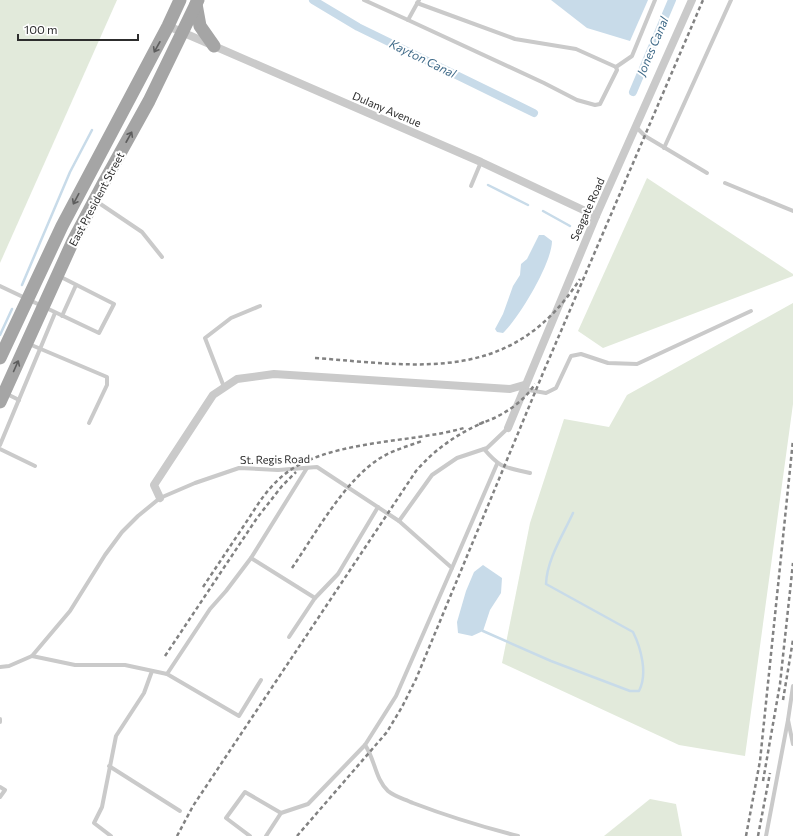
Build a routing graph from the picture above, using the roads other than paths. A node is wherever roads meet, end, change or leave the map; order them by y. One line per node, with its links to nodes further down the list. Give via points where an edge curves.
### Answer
1 (180, 0): 9 (main road, East President Street)
2 (364, 0): 8 (lane)
3 (655, 0): 12 (lane, via 632,56)
4 (692, 0): 13 (street, Seagate Road)
5 (730, 0): 15 (lane)
6 (197, 2): 10 (main road, East President Street); 11 (main road, via 200,26)
7 (418, 2): 8 (lane); 12 (lane, via 515,39 576,49)
8 (408, 20): 12 (lane, via 577,100 595,105 600,104)
9 (168, 26): 10 (street, Dulany Avenue); 14 (main road, East President Street, one-way to 14)
10 (183, 32): 11 (street, Dulany Avenue); 20 (main road, East President Street, one-way to 10, via 149,101)
11 (214, 46): 16 (street, Dulany Avenue)
12 (616, 67)
13 (635, 127): 15 (lane); 22 (street, Seagate Road)
14 (111, 132): 20 (main road, via 90,181 90,193); 27 (main road, East President Street, one-way to 27)
15 (664, 148): 17 (lane)
16 (481, 162): 19 (lane); 22 (street, Dulany Avenue)
17 (707, 173)
18 (725, 184): 21 (lane)
19 (471, 186)
20 (94, 200): 23 (lane, via 142,232); 24 (main road, East President Street)
21 (793, 211)
22 (596, 216): 37 (street, Seagate Road)
23 (162, 257)
24 (58, 275): 25 (lane); 29 (main road, East President Street)
25 (76, 285): 32 (lane); 32 (lane, via 114,304 100,333)
26 (0, 286): 27 (lane)
27 (26, 299): 29 (lane); 35 (main road, East President Street)
28 (260, 306): 36 (lane, via 231,318 205,338)
29 (43, 307): 31 (lane); 33 (main road, East President Street)
30 (751, 311): 37 (lane, via 637,364 608,363 581,354 571,356 556,388 546,393)
31 (55, 313): 32 (lane); 34 (lane)
32 (62, 316)
33 (26, 343): 34 (lane); 38 (main road, East President Street, one-way to 33)
34 (40, 348): 39 (lane); 40 (lane, via 106,377 108,385)
35 (0, 358)
36 (224, 387): 37 (street, via 237,379 274,374 510,389); 49 (street, via 213,395 154,485)
37 (523, 387): 41 (street, Seagate Road)
38 (2, 397): 39 (lane)
39 (19, 400): 42 (lane)
40 (89, 423)
41 (508, 428): 44 (lane)
42 (0, 446)
43 (0, 449): 46 (lane)
44 (484, 449): 45 (lane); 51 (lane, via 457,458 432,475)
45 (497, 464): 48 (lane, via 515,471); 53 (lane)
46 (35, 466)
47 (307, 468): 49 (lane, St. Regis Road, via 239,468); 50 (lane, St. Regis Road, via 317,467); 52 (lane)
48 (530, 473)
49 (160, 498): 56 (lane, St. Regis Road, via 122,532 104,555 70,611)
50 (378, 507): 51 (lane, St. Regis Road); 54 (lane, via 338,574)
51 (399, 521): 53 (lane, St. Regis Road)
52 (251, 558): 54 (lane); 59 (lane, via 210,609)
53 (452, 568): 66 (lane, via 396,696)
54 (315, 598): 55 (lane)
55 (289, 637)
56 (32, 656): 57 (lane); 58 (lane, via 75,665 125,665)
57 (0, 667)
58 (152, 671): 59 (lane); 67 (lane, via 144,693 116,736)
59 (167, 674): 60 (lane, via 239,716)
60 (261, 680)
61 (793, 686): 63 (lane)
62 (0, 719): 64 (lane)
63 (788, 720): 65 (lane); 76 (lane)
64 (0, 722)
65 (793, 744)
66 (365, 745): 71 (lane, via 308,804); 75 (lane, via 378,776 396,796)
67 (109, 766): 70 (lane); 72 (lane, via 102,807 94,823)
68 (0, 787): 69 (lane, via 4,790)
69 (0, 797)
70 (180, 811)
71 (281, 813): 73 (lane, via 245,792 226,818); 74 (lane)
72 (111, 836)
73 (250, 836)
74 (266, 836)
75 (518, 836)
76 (766, 836)

